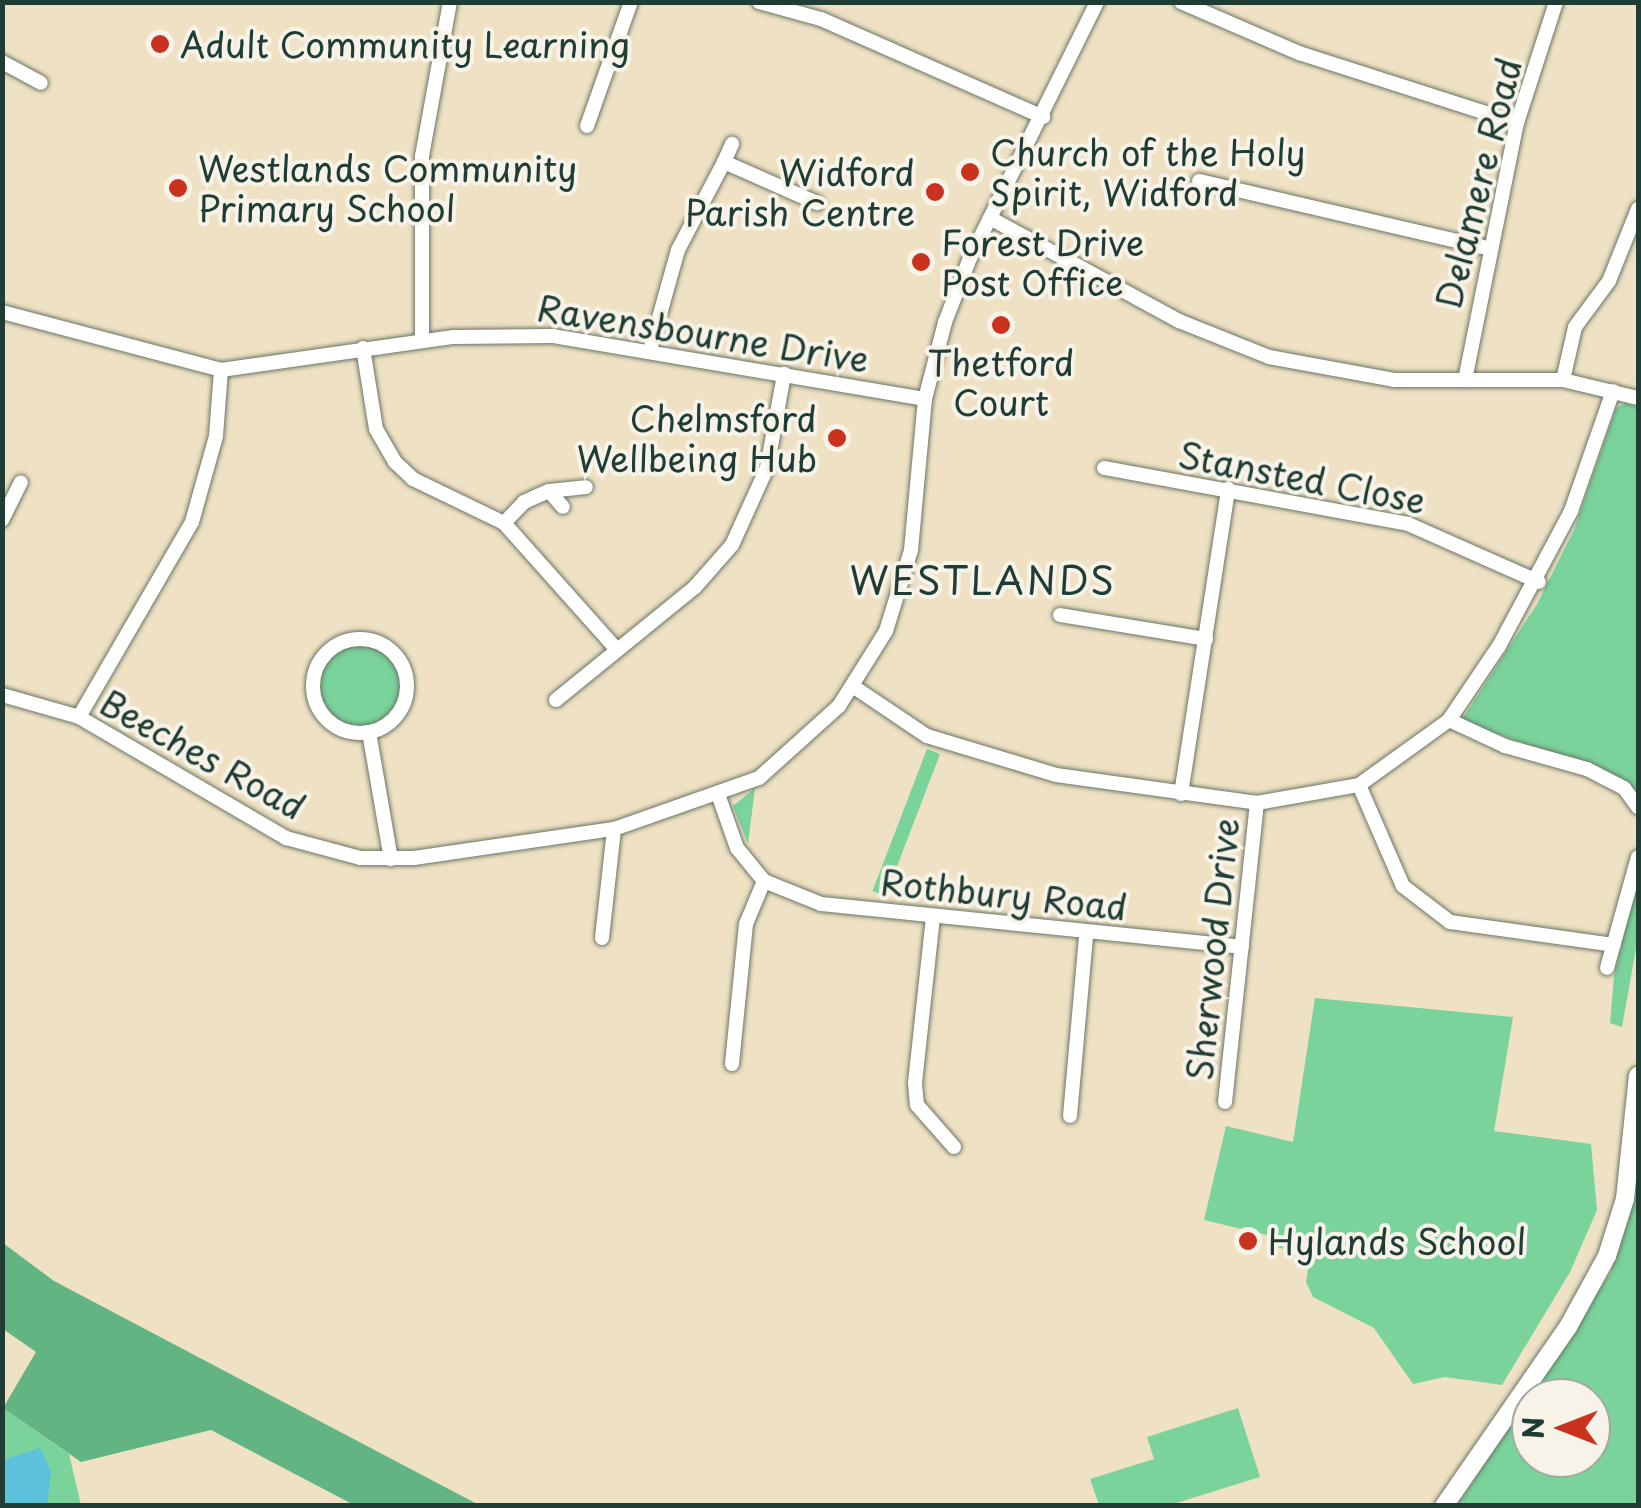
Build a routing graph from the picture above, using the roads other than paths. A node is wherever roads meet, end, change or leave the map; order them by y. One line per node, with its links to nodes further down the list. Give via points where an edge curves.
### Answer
1 (450, 2): 20 (street, via 422,156)
2 (631, 2): 11 (street)
3 (759, 2): 9 (street, via 821,19)
4 (1097, 2): 9 (street, Beeches Road)
5 (1180, 2): 10 (street, via 1299,53)
6 (1556, 2): 10 (street, Delamere Road)
7 (2, 62): 8 (street)
8 (41, 83)
9 (1043, 117): 17 (street, Beeches Road)
10 (1517, 123): 18 (street, Delamere Road)
11 (587, 126)
12 (732, 144): 13 (street)
13 (724, 162): 15 (street); 22 (street, via 678,250)
14 (1199, 180): 18 (street)
15 (817, 203)
16 (1638, 209): 26 (street, via 1609,281 1575,327)
17 (990, 218): 25 (street, via 1178,321 1269,357 1394,380); 29 (street, Beeches Road, via 955,293)
18 (1487, 248): 25 (street, Delamere Road)
19 (2, 312): 23 (street, Ravensbourne Drive)
20 (422, 340): 21 (street, Ravensbourne Drive); 22 (street, Ravensbourne Drive, via 536,335)
21 (363, 348): 23 (street, Ravensbourne Drive); 37 (street, via 376,429 395,462 413,478)
22 (650, 350): 24 (street, Ravensbourne Drive)
23 (221, 370): 45 (street, via 216,436 192,522)
24 (784, 374): 29 (street, Ravensbourne Drive); 41 (street, via 767,468 732,545 696,587)
25 (1464, 380): 26 (street)
26 (1564, 380): 27 (street)
27 (1613, 391): 28 (street); 38 (street, via 1584,479)
28 (1638, 398)
29 (924, 399): 42 (street, Beeches Road, via 905,577 886,631)
30 (1104, 468): 33 (street, Stansted Close)
31 (21, 482): 36 (street)
32 (586, 487): 34 (street)
33 (1228, 490): 38 (street, Stansted Close, via 1408,524); 40 (street)
34 (549, 491): 35 (street); 37 (street, via 524,502)
35 (563, 507)
36 (2, 520)
37 (504, 523): 41 (street)
38 (1538, 582): 46 (street)
39 (1060, 615): 40 (street)
40 (1206, 639): 49 (street)
41 (617, 650): 44 (street)
42 (854, 687): 49 (street, via 910,728 943,742 1056,775); 50 (street, Beeches Road, via 804,744)
43 (2, 695): 45 (street, Beeches Road)
44 (556, 700)
45 (79, 717): 55 (street, Beeches Road, via 286,838 336,854)
46 (1449, 720): 48 (street); 52 (street, via 1505,746 1587,769 1624,788)
47 (369, 732): 47 (street, via 395,717 406,675 377,642 347,641 322,659 314,689 338,728); 55 (street)
48 (1359, 785): 51 (street); 60 (street, via 1403,886 1450,922)
49 (1181, 794): 51 (street)
50 (720, 797): 53 (street, Beeches Road); 56 (street, via 738,848)
51 (1257, 803): 61 (street, Sherwood Drive)
52 (1638, 807)
53 (614, 829): 55 (street, Beeches Road); 59 (street)
54 (1638, 857): 60 (street)
55 (391, 860)
56 (764, 881): 57 (street, Rothbury Road, via 821,904); 63 (street, via 746,924)
57 (933, 917): 58 (street, Rothbury Road); 67 (street, via 917,1105)
58 (1086, 935): 61 (street, Rothbury Road); 66 (street)
59 (602, 938)
60 (1613, 945): 62 (street)
61 (1242, 947): 65 (street, Sherwood Drive)
62 (1606, 968)
63 (732, 1064)
64 (1638, 1076): 68 (street, via 1617,1228 1568,1326)
65 (1226, 1102)
66 (1070, 1116)
67 (954, 1147)
68 (1444, 1506)

